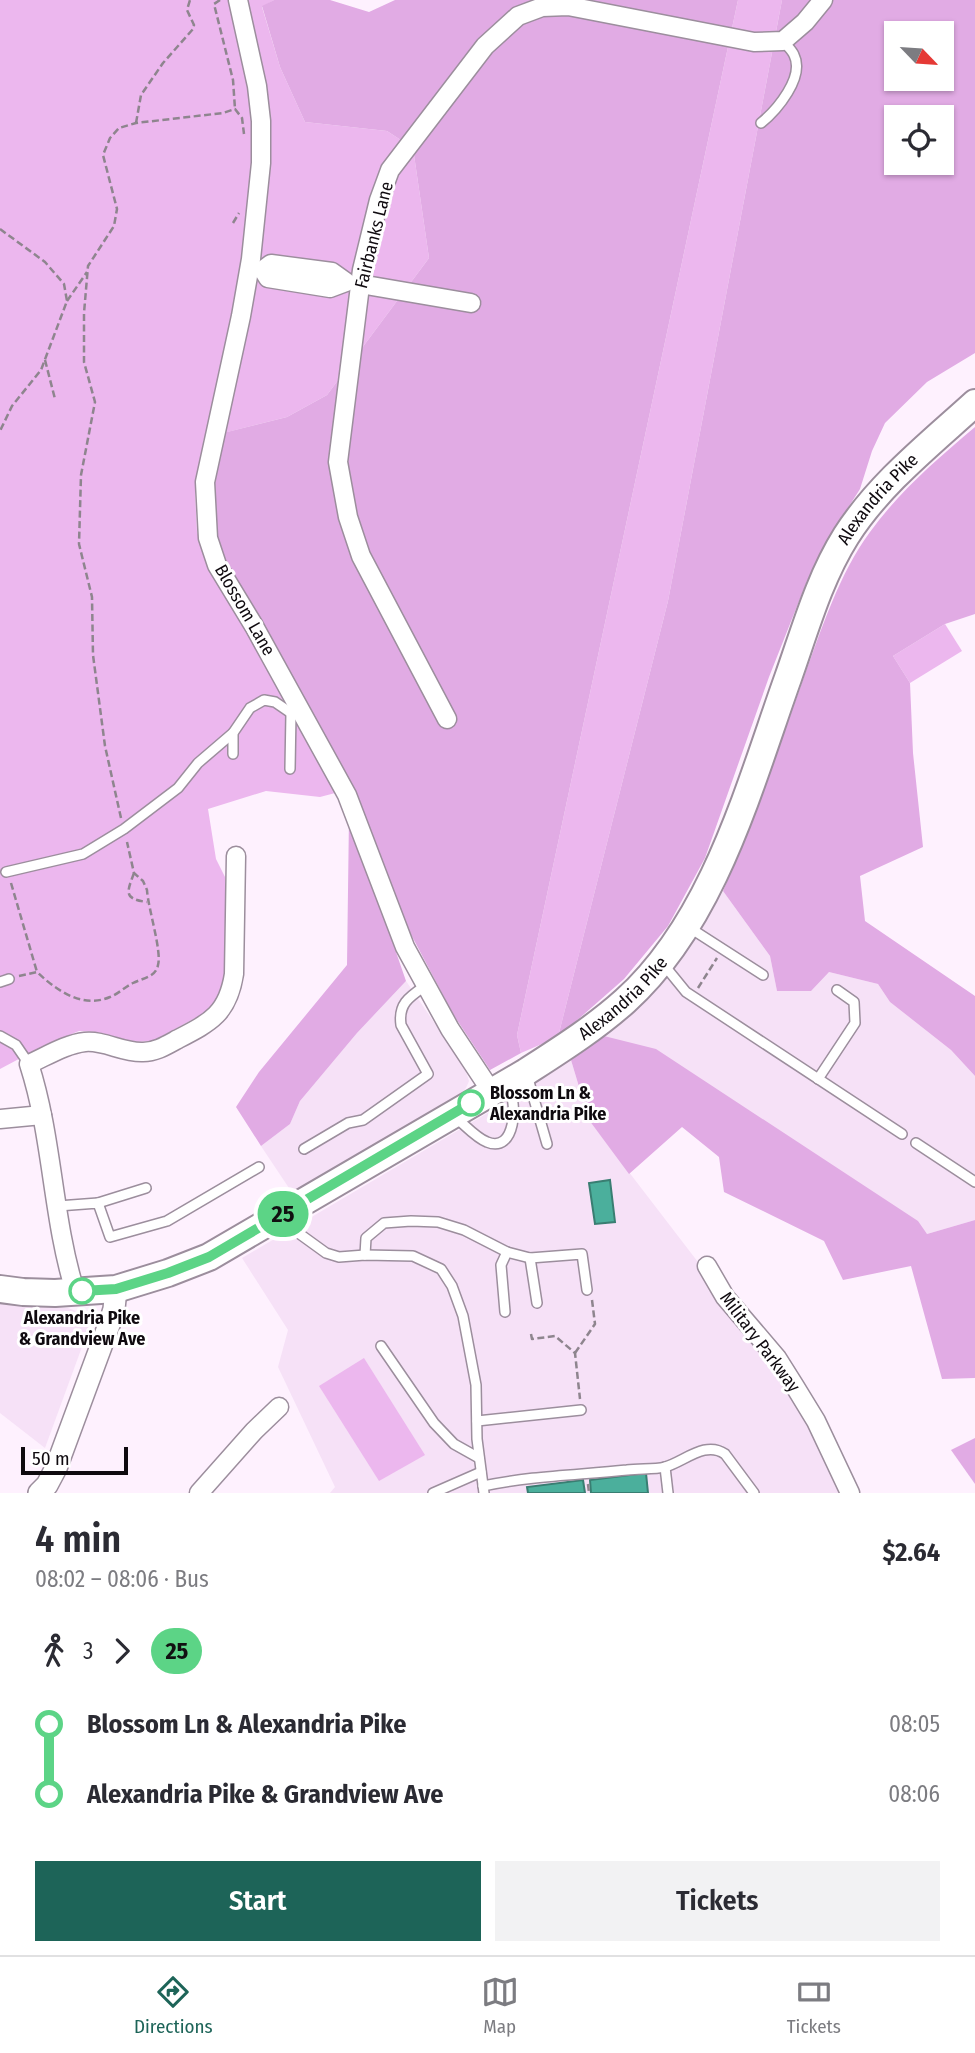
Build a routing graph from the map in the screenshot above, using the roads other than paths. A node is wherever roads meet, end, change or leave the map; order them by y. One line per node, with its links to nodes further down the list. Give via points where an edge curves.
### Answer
1 (238, 0): 6 (street, Blossom Lane, via 261,121)
2 (823, 0): 4 (street)
3 (542, 4): 4 (street, Fairbanks Lane, via 754,42); 7 (street, Fairbanks Lane, via 518,16 485,46 390,170)
4 (783, 41): 5 (lane, via 795,56 797,73 778,109)
5 (761, 123)
6 (256, 268): 7 (street, via 268,278 330,288); 10 (street, Blossom Lane, via 208,461 205,517 217,565 254,626)
7 (353, 283): 8 (street); 11 (street, Fairbanks Lane, via 338,462 348,517 361,556)
8 (471, 303)
9 (975, 403): 17 (main road, Alexandria Pike, via 867,506 846,537 824,578 721,859)
10 (295, 710): 12 (lane, via 264,701 250,708); 14 (lane); 20 (street, Blossom Lane, via 347,795 405,947)
11 (447, 719)
12 (233, 733): 13 (lane); 16 (lane, via 198,763 178,788 124,830 83,854)
13 (233, 754)
14 (290, 769)
15 (236, 856): 23 (street, via 234,974 232,990 218,1014 152,1051 83,1042)
16 (6, 872)
17 (685, 925): 18 (main road, Alexandria Pike); 19 (lane)
18 (661, 960): 24 (lane, via 686,992); 25 (main road, Alexandria Pike, via 627,1000 574,1041)
19 (763, 975)
20 (425, 986): 25 (street, Blossom Lane, via 450,1029); 32 (lane, via 406,999 400,1016 428,1074 363,1120 348,1123)
21 (837, 990): 24 (lane, via 854,1002 855,1023)
22 (0, 1036): 23 (lane, via 16,1045)
23 (29, 1064): 27 (street)
24 (818, 1079): 29 (lane)
25 (507, 1082): 26 (main road, Alexandria Pike); 26 (lane, via 514,1121 503,1140 486,1142); 31 (lane)
26 (451, 1114): 38 (main road, Alexandria Pike)
27 (43, 1115): 28 (street); 37 (street)
28 (0, 1119)
29 (902, 1134)
30 (916, 1143): 34 (lane)
31 (547, 1144)
32 (304, 1149)
33 (259, 1167): 36 (lane, via 167,1221 110,1237)
34 (975, 1182)
35 (146, 1188): 36 (lane)
36 (98, 1203): 37 (lane)
37 (58, 1206): 46 (street, via 65,1261)
38 (277, 1218): 40 (lane, via 326,1253); 44 (main road, Alexandria Pike, via 209,1257)
39 (507, 1252): 40 (lane, via 464,1230 411,1221 384,1223 366,1238); 41 (lane); 48 (lane, via 501,1265)
40 (365, 1255): 52 (lane, via 413,1255 441,1269 463,1316)
41 (530, 1258): 45 (lane, via 582,1254); 47 (lane)
42 (707, 1266): 62 (street, Military Parkway, via 725,1297 777,1358 816,1421)
43 (0, 1289): 46 (main road, Alexandria Pike)
44 (116, 1289): 46 (main road, Alexandria Pike); 57 (street, via 110,1322 60,1456)
45 (586, 1290)
46 (75, 1291)
47 (537, 1303)
48 (505, 1312)
49 (381, 1346): 53 (lane, via 434,1423 454,1444)
50 (279, 1407): 58 (street)
51 (581, 1410): 52 (lane)
52 (477, 1421): 53 (lane)
53 (480, 1458): 55 (lane)
54 (665, 1467): 56 (lane, via 562,1476); 60 (lane); 61 (lane, via 705,1450 719,1450)
55 (481, 1472): 56 (lane); 59 (lane)
56 (483, 1490)
57 (39, 1493)
58 (199, 1493)
59 (433, 1493)
60 (668, 1493)
61 (754, 1493)
62 (850, 1493)

